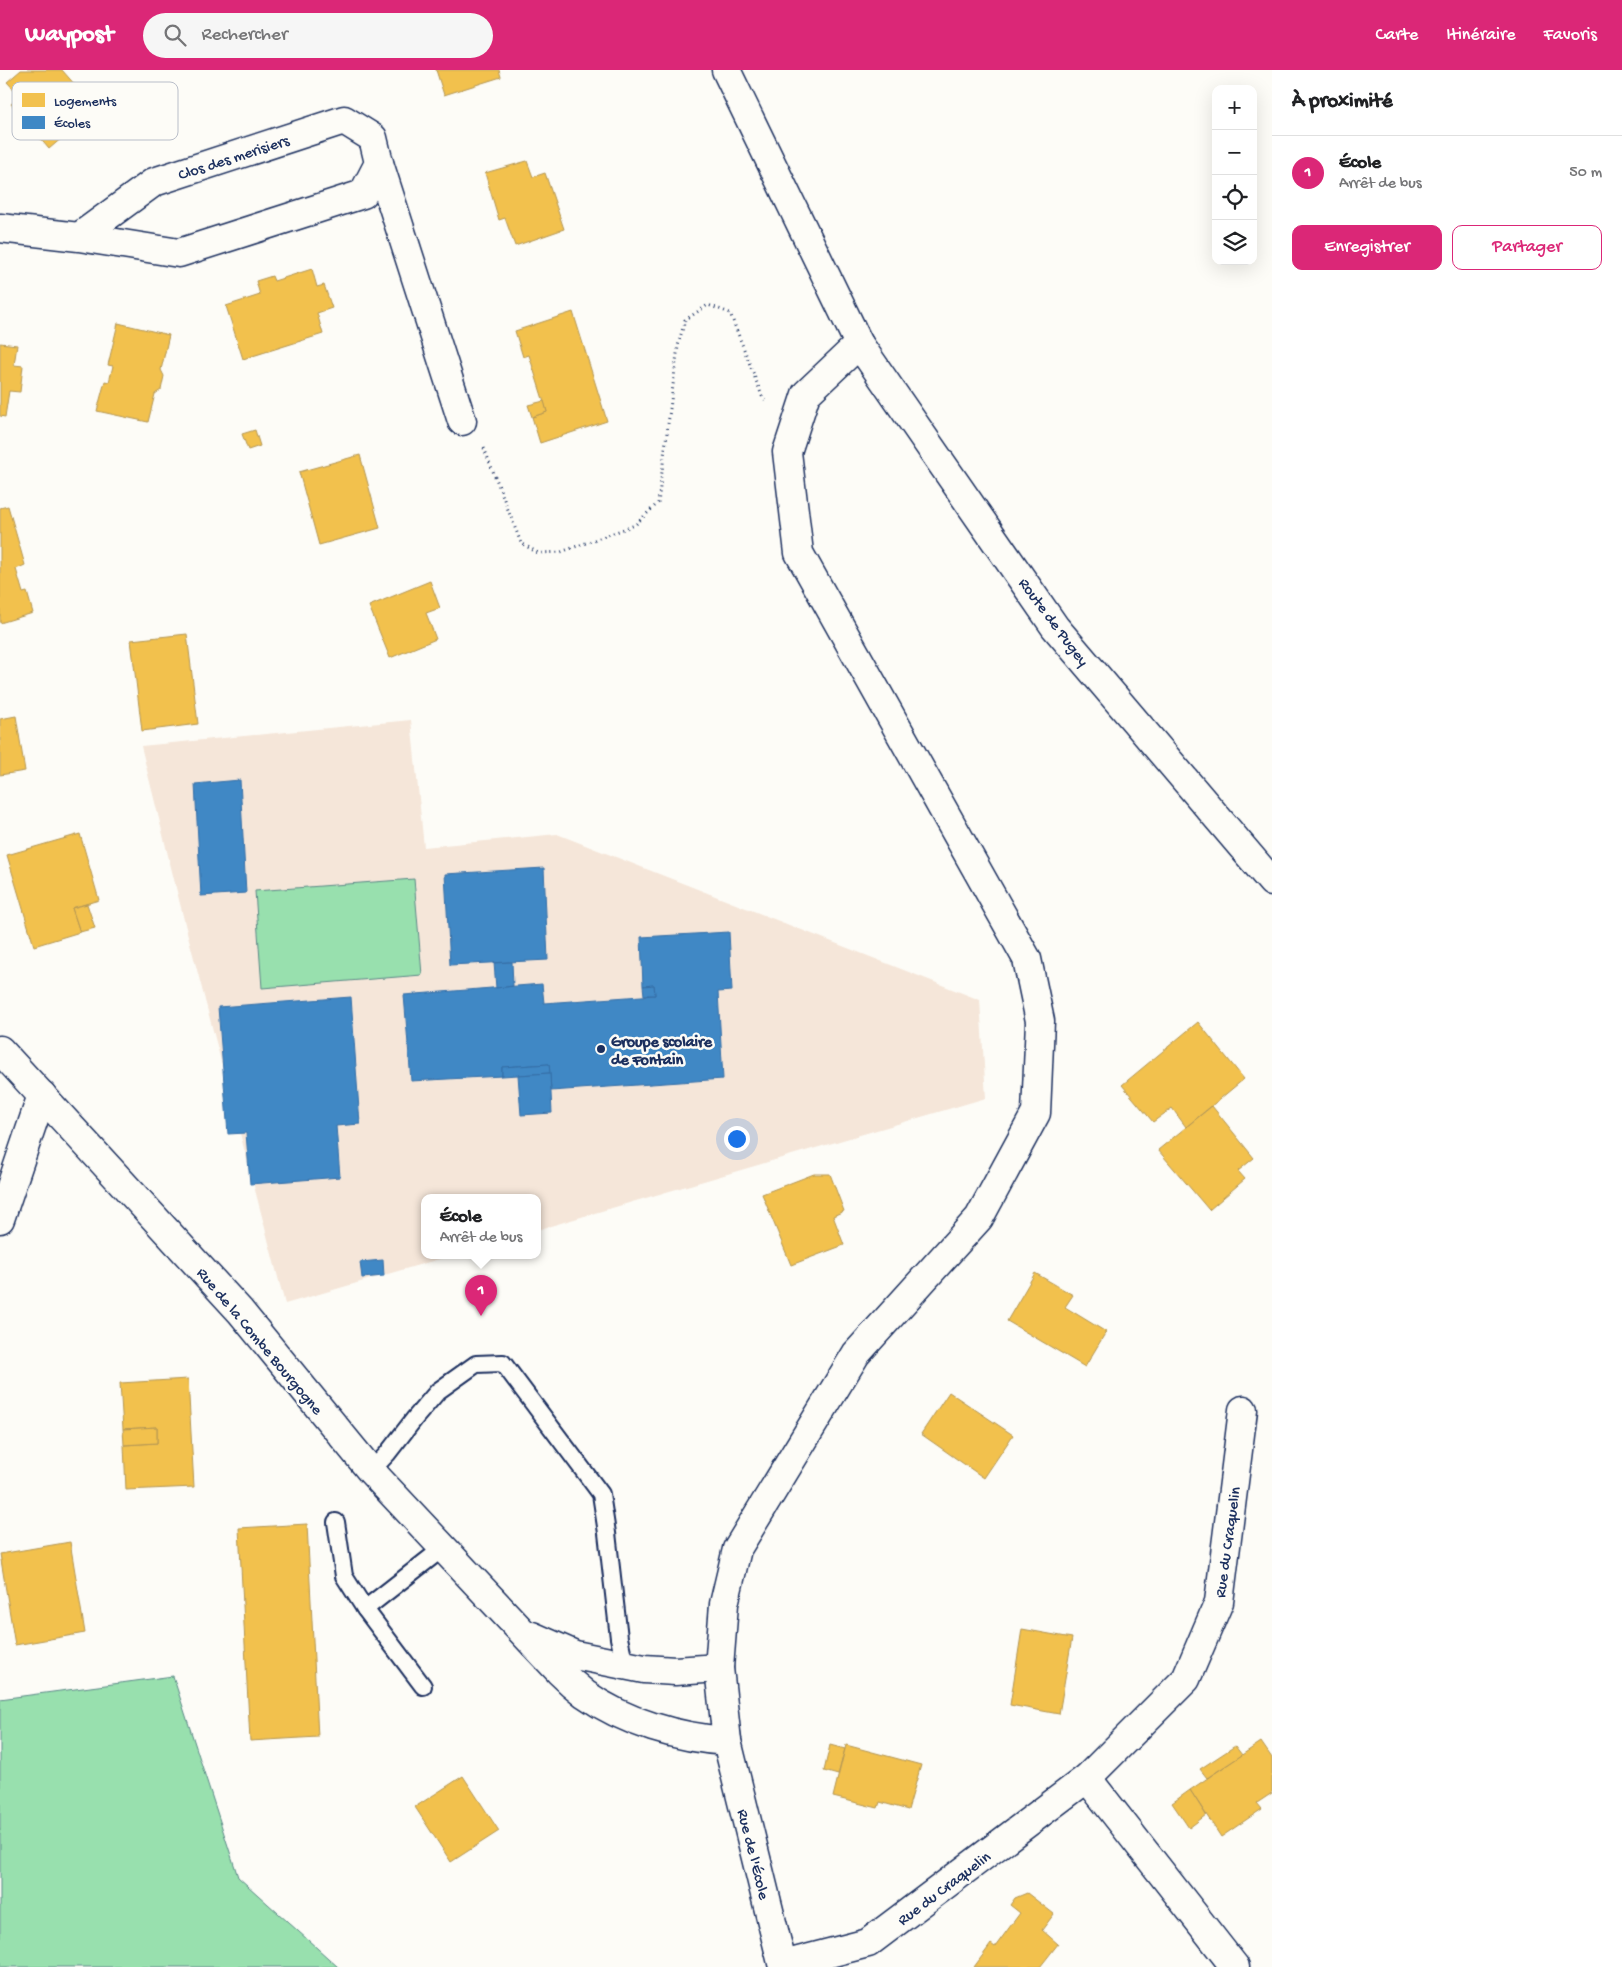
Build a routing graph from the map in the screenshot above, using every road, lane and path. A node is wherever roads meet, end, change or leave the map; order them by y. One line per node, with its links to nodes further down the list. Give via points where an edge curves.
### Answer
1 (726, 70): 5 (street, Route de Pugey)
2 (380, 163): 4 (street, via 363,194 179,253); 4 (street, Clos des merisiers, via 373,138 344,120 154,182); 6 (street, Clos des merisiers)
3 (0, 228): 4 (street)
4 (79, 237)
5 (859, 344): 7 (street, Rue de l'École, via 806,394); 8 (street, Route de Pugey, via 1056,627)
6 (462, 421): 7 (path, via 479,435 521,543 538,552 561,552 635,525 658,503 678,346 685,320 708,305 730,313 762,396)
7 (794, 430): 19 (street, Rue de l'École, via 787,452 799,553 1027,959 1040,1021 1036,1113 979,1218 856,1354 736,1549 724,1604)
8 (1272, 882)
9 (0, 1050): 10 (street, Rue de la Combe Bourgogne)
10 (42, 1095): 11 (street); 13 (street, Rue de la Combe Bourgogne, via 240,1311)
11 (0, 1219)
12 (1243, 1410): 22 (street, Rue du Craquelin, via 1219,1602 1186,1679)
13 (371, 1471): 15 (street, Rue de la Combe Bourgogne); 18 (lane, via 438,1391 476,1364 503,1363 601,1494)
14 (336, 1522): 16 (lane, via 344,1576)
15 (443, 1548): 16 (lane); 17 (street, Rue de la Combe Bourgogne)
16 (365, 1609): 20 (lane)
17 (521, 1632): 18 (street, Rue de la Combe Bourgogne, via 576,1655); 21 (street, Rue de la Combe Bourgogne, via 584,1694 611,1710 683,1736)
18 (624, 1665): 19 (street, Rue de la Combe Bourgogne, via 676,1671)
19 (719, 1668): 21 (street, Rue de l'École)
20 (423, 1686)
21 (727, 1740): 23 (street, Rue de l'École)
22 (1087, 1778): 23 (street, Rue du Craquelin, via 868,1943); 24 (street)
23 (783, 1966)
24 (1235, 1967)

